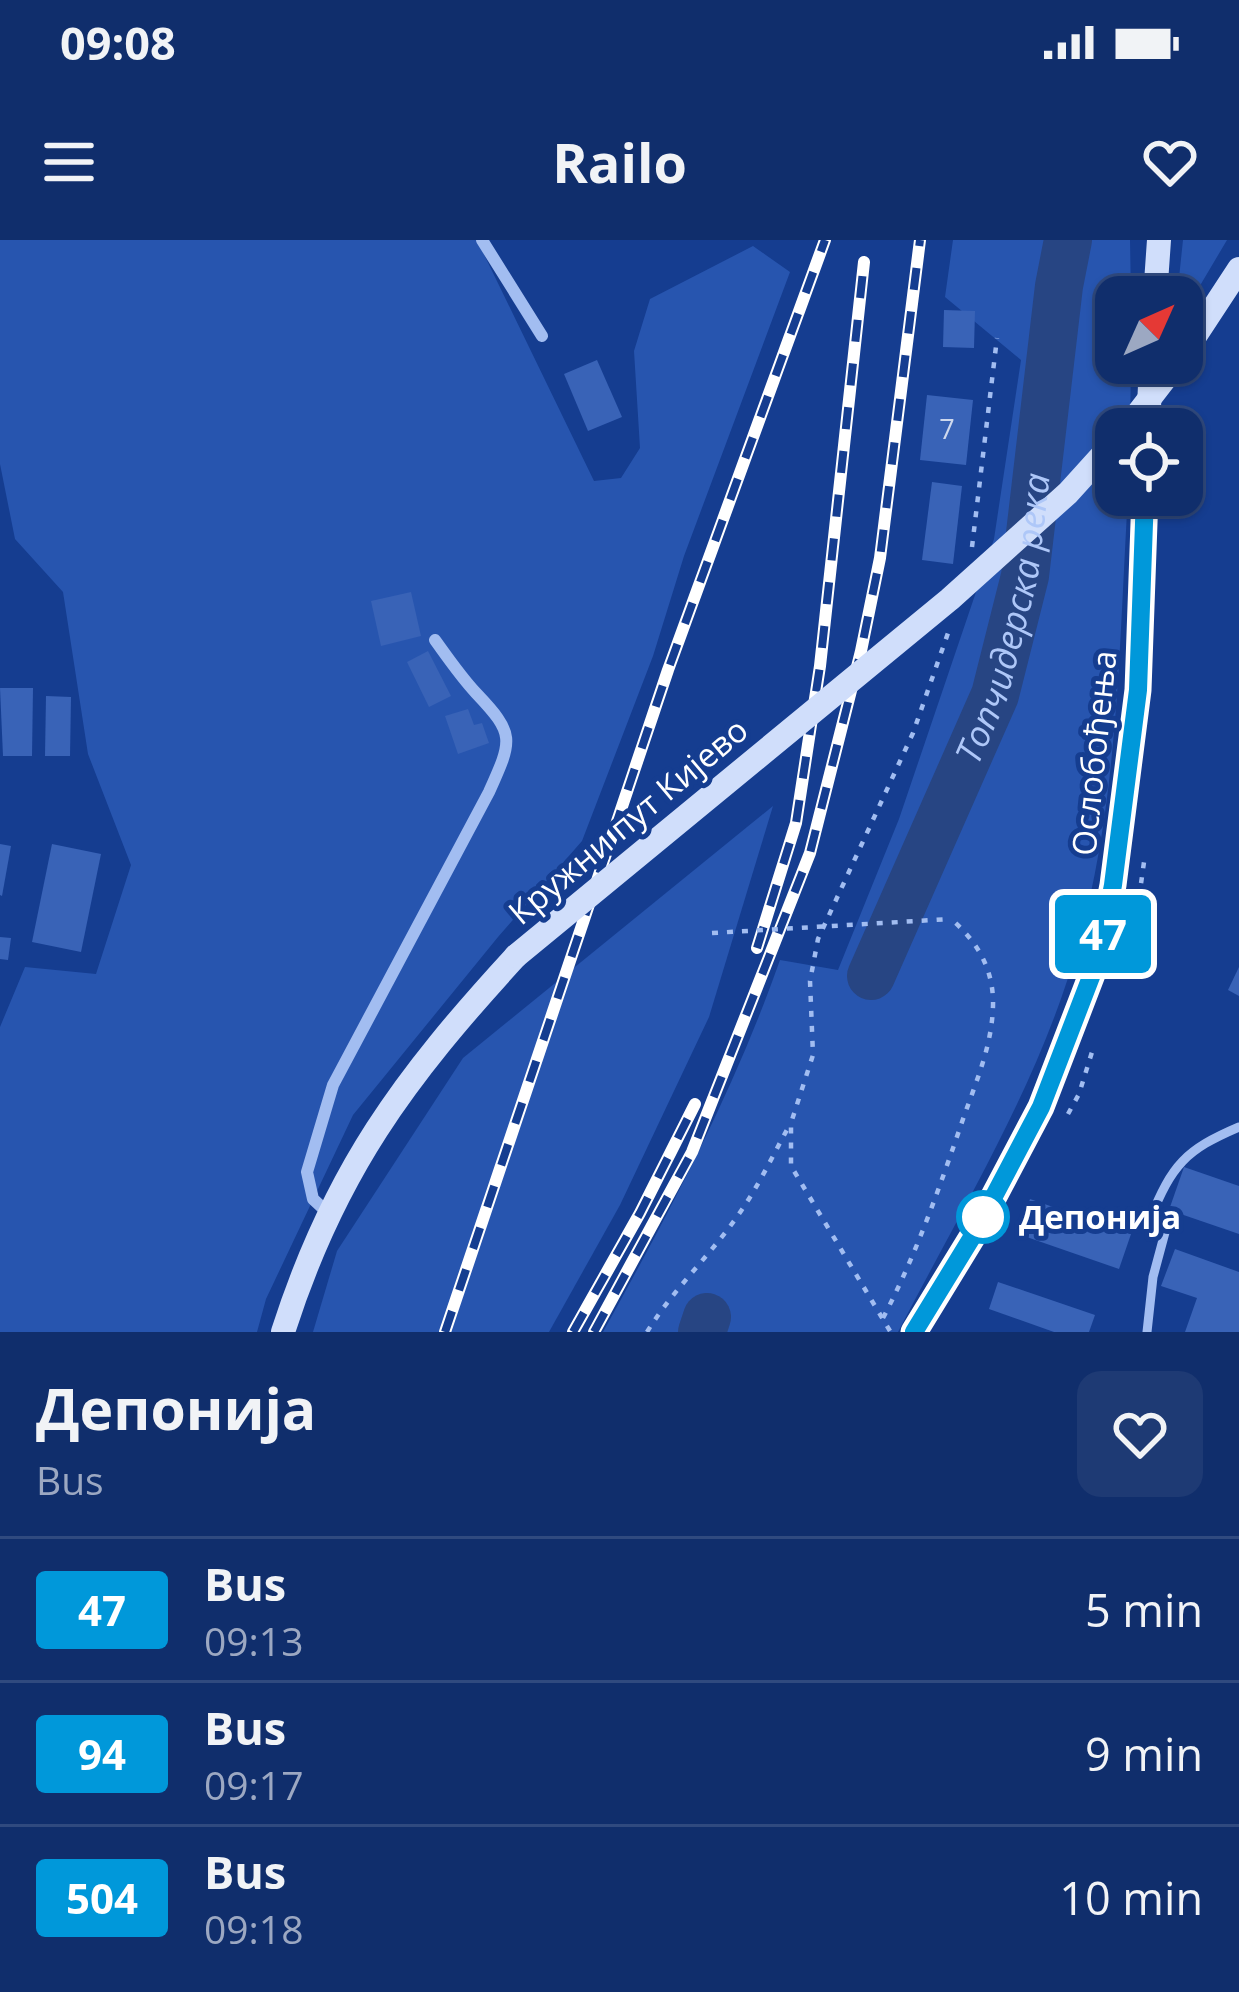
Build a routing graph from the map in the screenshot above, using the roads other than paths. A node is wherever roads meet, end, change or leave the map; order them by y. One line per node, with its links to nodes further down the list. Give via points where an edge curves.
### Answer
1 (482, 240): 6 (street)
2 (1159, 240): 4 (main road)
3 (1239, 269): 5 (main road)
4 (1156, 276)
5 (1203, 324)
6 (542, 336)
7 (1161, 384): 8 (main road, bridge)
8 (1142, 408)
9 (1095, 463): 13 (main road, Кружни пут Кијево, bridge, via 980,574 516,956 408,1082)
10 (1144, 516): 17 (main road, Ослобођења, via 1138,690 1099,956 1041,1107)
11 (435, 640): 13 (street, via 502,718 505,753 333,1085 307,1172 313,1198)
12 (1239, 1127): 14 (lane, via 1186,1154)
13 (327, 1213): 16 (main road, Кружни пут Кијево)
14 (1150, 1219)
15 (1167, 1225): 18 (lane)
16 (283, 1332)
17 (914, 1332)
18 (1147, 1332)

